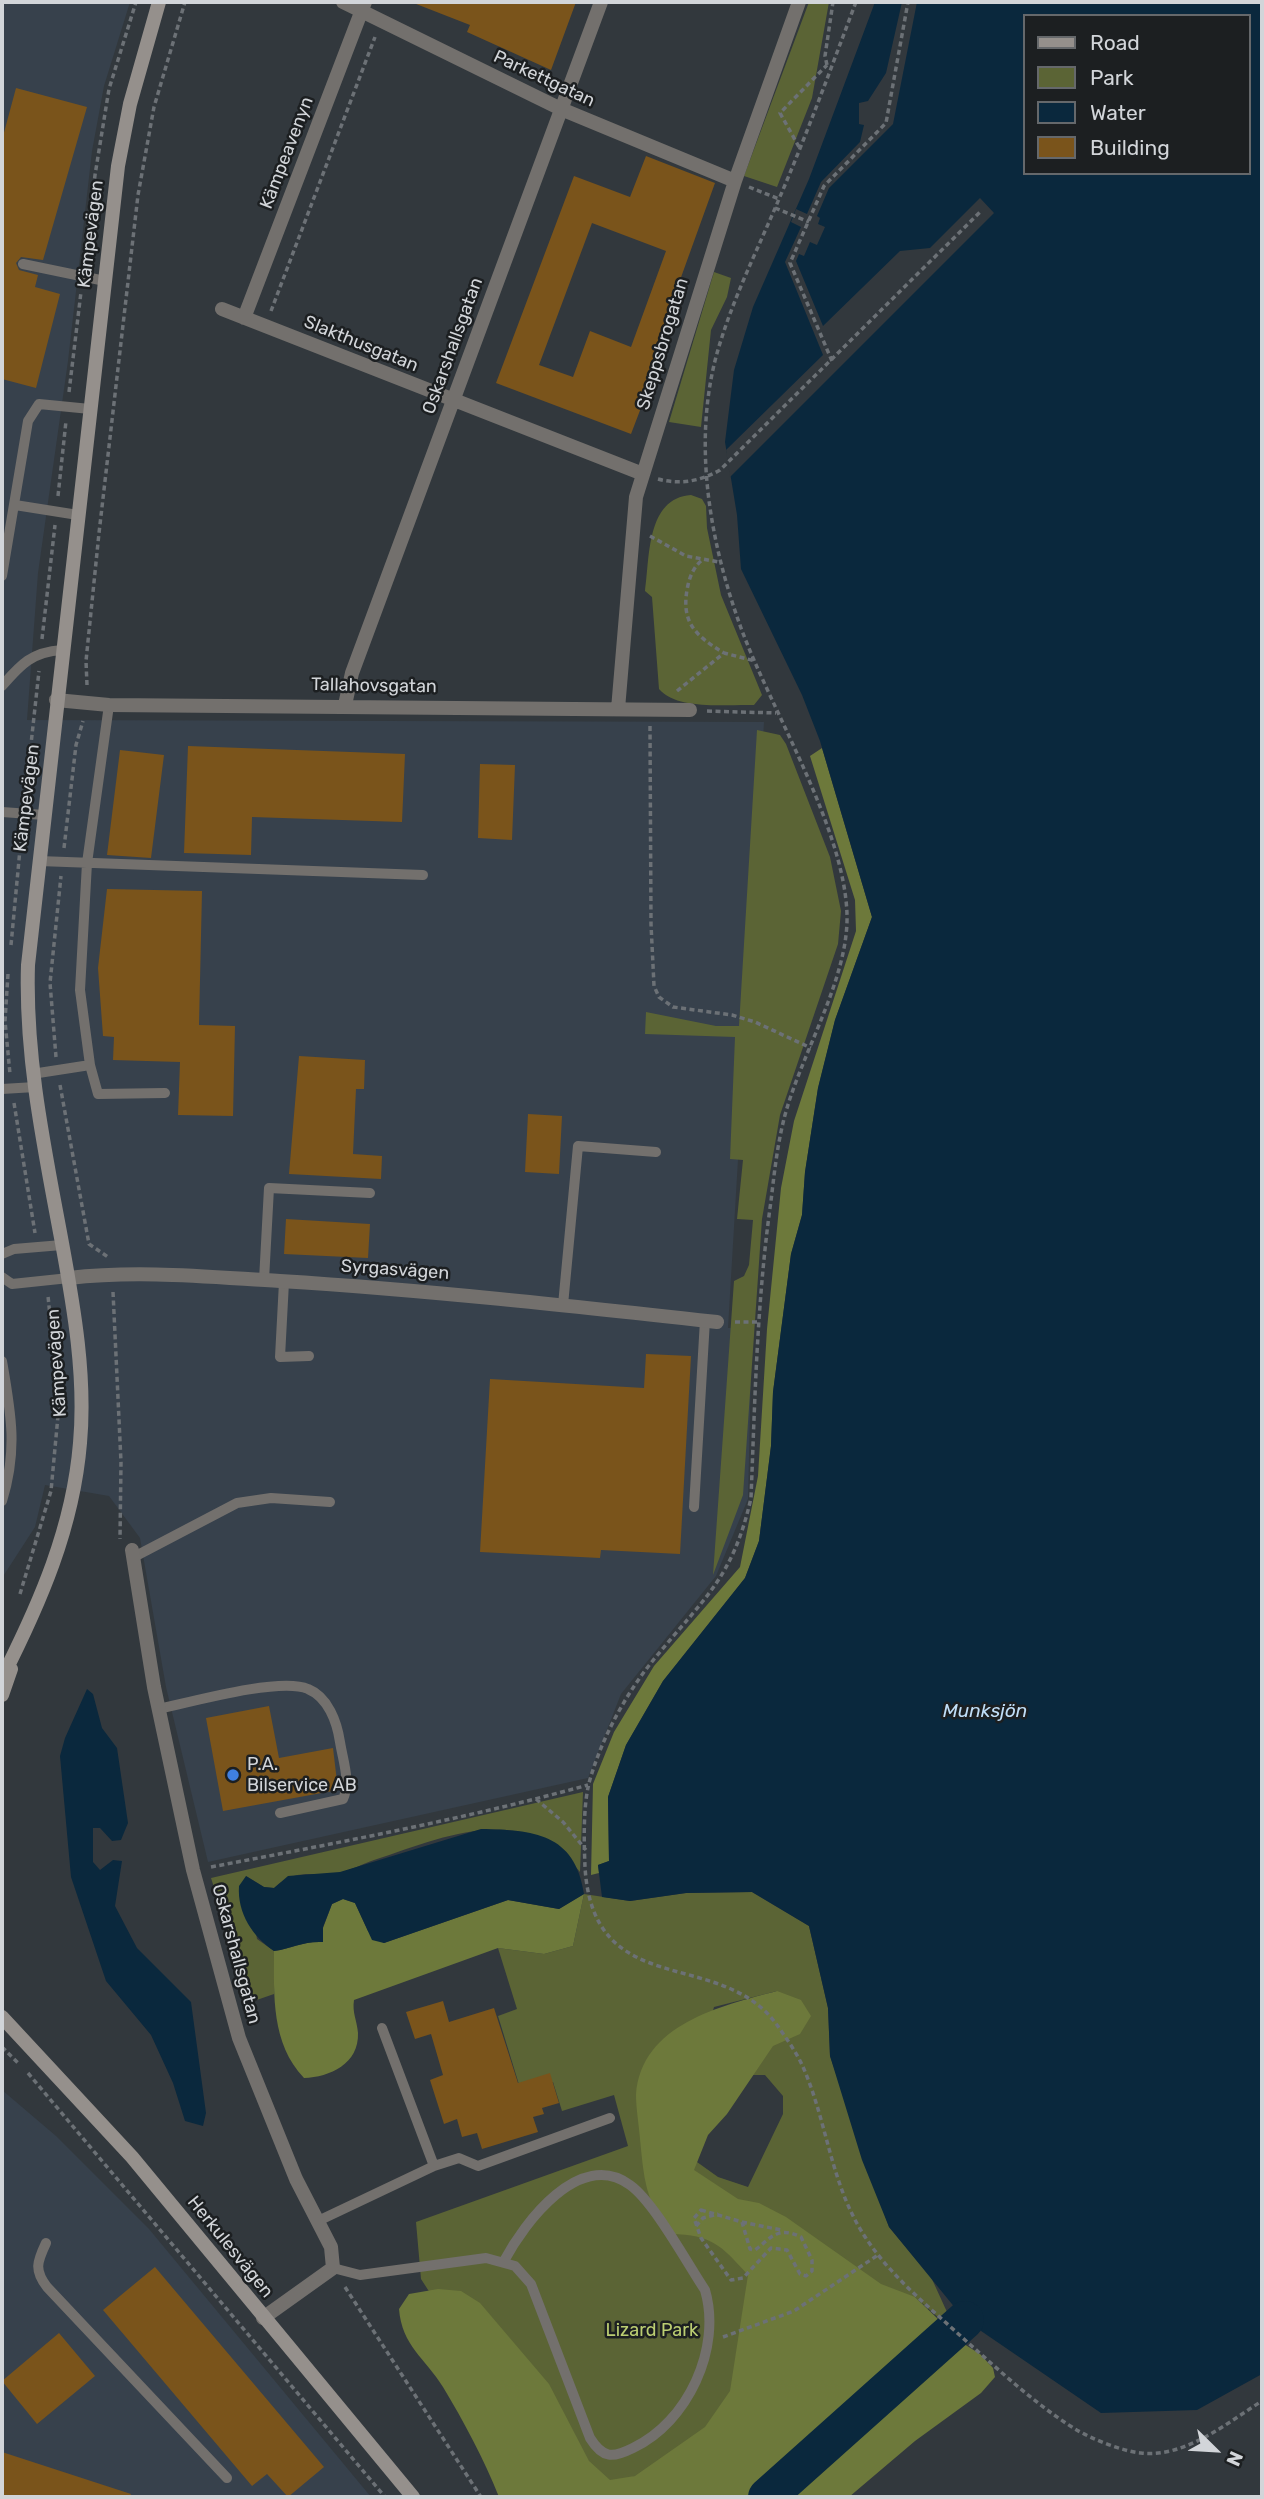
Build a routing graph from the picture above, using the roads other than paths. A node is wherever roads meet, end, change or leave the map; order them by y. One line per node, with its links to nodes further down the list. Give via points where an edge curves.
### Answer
1 (159, 2): 9 (main road, Kämpevägen, via 130,104)
2 (343, 2): 5 (street, Parkettgatan)
3 (601, 2): 6 (street, Oskarshallsgatan)
4 (799, 2): 7 (street, Skeppsbrogatan)
5 (364, 6): 6 (street, Parkettgatan, via 381,21); 11 (street, Kämpeavenyn)
6 (561, 109): 7 (street, Parkettgatan); 12 (street, Oskarshallsgatan)
7 (734, 181): 14 (street, Skeppsbrogatan)
8 (23, 264): 9 (lane)
9 (105, 281): 13 (main road, Kämpevägen)
10 (222, 309): 11 (street, Slakthusgatan)
11 (244, 318): 12 (street, Slakthusgatan)
12 (453, 401): 14 (street, Slakthusgatan); 22 (street, Oskarshallsgatan, via 352,673)
13 (90, 409): 15 (lane, via 39,404 28,421); 16 (main road, Kämpevägen)
14 (643, 474): 23 (street, Skeppsbrogatan, via 636,497)
15 (15, 505): 16 (lane); 17 (lane)
16 (78, 515): 18 (main road, Kämpevägen)
17 (2, 576)
18 (62, 650): 19 (lane, via 41,652); 20 (main road, Kämpevägen)
19 (2, 686)
20 (56, 700): 21 (street, Tallahovsgatan); 26 (main road, Kämpevägen)
21 (109, 705): 22 (street, Tallahovsgatan); 28 (lane)
22 (345, 705): 23 (street, Tallahovsgatan)
23 (618, 709): 24 (street, Tallahovsgatan)
24 (691, 710)
25 (2, 812): 26 (lane)
26 (44, 815): 27 (main road, Kämpevägen)
27 (39, 861): 28 (lane); 31 (main road, Kämpevägen, via 28,965 27,1015)
28 (87, 863): 29 (lane); 30 (lane, via 80,990)
29 (423, 875)
30 (90, 1065): 31 (lane); 33 (lane, via 98,1094)
31 (34, 1081): 32 (lane); 36 (main road, Kämpevägen)
32 (2, 1089)
33 (165, 1093)
34 (656, 1152): 42 (lane, via 578,1146)
35 (370, 1193): 40 (lane, via 269,1188)
36 (62, 1245): 37 (lane); 39 (main road, Kämpevägen)
37 (2, 1254)
38 (2, 1277): 39 (lane, via 12,1284)
39 (69, 1278): 40 (street, Syrgasvägen, via 110,1273); 50 (main road, Kämpevägen, via 79,1348 80,1442 61,1540)
40 (264, 1280): 41 (street, Syrgasvägen)
41 (284, 1282): 42 (street, Syrgasvägen, via 421,1289); 44 (lane, via 280,1357)
42 (563, 1305): 43 (street, Syrgasvägen)
43 (711, 1321): 48 (lane)
44 (309, 1356)
45 (2, 1361): 46 (lane, via 13,1426 9,1480)
46 (2, 1501)
47 (330, 1502): 49 (lane, via 271,1498 237,1503)
48 (694, 1507)
49 (132, 1554): 53 (street, Oskarshallsgatan)
50 (23, 1635): 51 (main road, Kämpevägen); 52 (main road, Kämpevägen)
51 (2, 1678)
52 (2, 1695)
53 (159, 1709): 54 (lane, via 256,1689 292,1685 309,1689 324,1702 337,1725 348,1788 343,1800); 60 (street, Oskarshallsgatan, via 193,1870 239,2038 296,2179)
54 (281, 1813)
55 (2, 2008): 56 (main road, Herkulesvägen)
56 (7, 2021): 64 (main road, Herkulesvägen, via 132,2157)
57 (382, 2028): 59 (lane)
58 (610, 2118): 59 (lane, via 478,2166 459,2158)
59 (433, 2166): 60 (lane)
60 (318, 2221): 63 (street, Oskarshallsgatan, via 331,2247)
61 (46, 2243): 65 (lane, via 37,2275)
62 (504, 2261): 62 (lane, via 533,2214 560,2191 604,2174 640,2193 705,2290 709,2304 707,2342 695,2382 665,2428 616,2457 598,2451 531,2284); 63 (lane, via 486,2258 360,2276)
63 (333, 2268): 64 (street)
64 (263, 2319): 66 (main road, Herkulesvägen)
65 (226, 2478)
66 (413, 2497)

